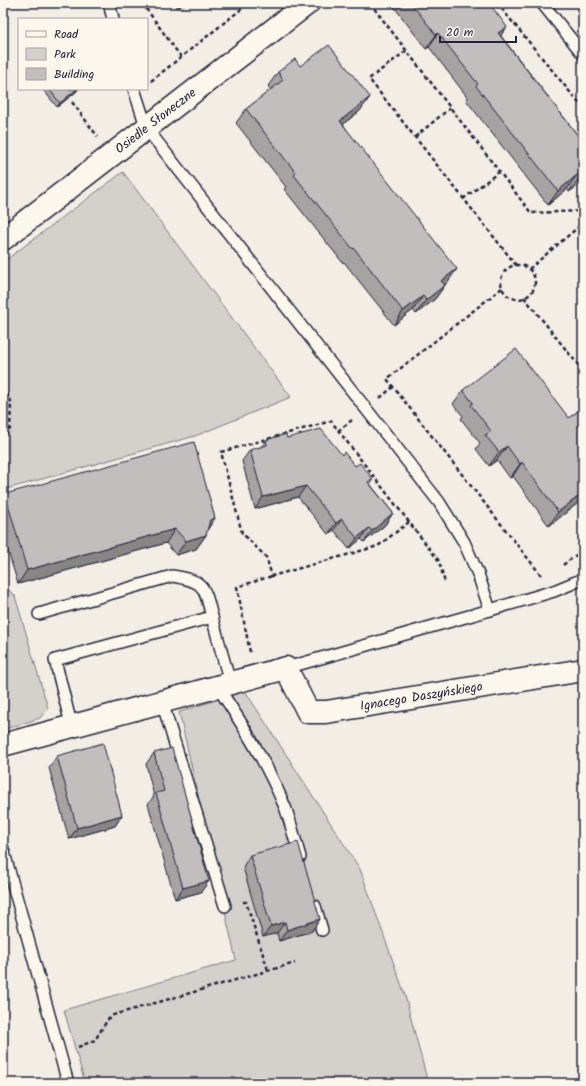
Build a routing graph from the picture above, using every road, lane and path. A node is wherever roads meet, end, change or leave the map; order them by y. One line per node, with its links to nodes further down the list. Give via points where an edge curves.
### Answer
1 (108, 3): 8 (lane)
2 (142, 3): 11 (path)
3 (249, 3): 11 (path)
4 (308, 3): 17 (street, Osiedle Słoneczne)
5 (370, 3): 9 (path)
6 (497, 3): 16 (path)
7 (542, 3): 10 (lane)
8 (113, 18)
9 (406, 51): 15 (path); 18 (path, via 369,79)
10 (583, 54)
11 (181, 57): 12 (path)
12 (148, 83)
13 (134, 90): 17 (lane)
14 (72, 102): 19 (path)
15 (450, 108): 18 (path); 20 (path)
16 (583, 108)
17 (147, 129): 24 (street, Osiedle Słoneczne); 39 (lane, via 439,502 464,542)
18 (415, 137): 21 (path)
19 (101, 141)
20 (499, 172): 21 (path); 22 (path, via 531,213)
21 (463, 199): 25 (path)
22 (583, 211)
23 (583, 223): 26 (path)
24 (3, 239)
25 (516, 265): 26 (path); 27 (path, via 510,267 502,276)
26 (529, 269): 28 (path, via 535,281 530,294)
27 (502, 288): 28 (path, via 511,297); 37 (path, via 387,379)
28 (524, 298): 29 (path)
29 (583, 371)
30 (3, 387): 31 (path, via 11,401 10,428)
31 (3, 437)
32 (409, 522): 35 (path, via 378,546); 35 (path, via 331,421 221,452 242,532 266,557); 38 (path, via 439,561)
33 (583, 550): 34 (path)
34 (561, 567)
35 (272, 576): 44 (path, via 237,587)
36 (583, 579): 39 (lane, via 554,591)
37 (544, 580)
38 (445, 583)
39 (490, 610): 42 (lane)
40 (39, 614): 41 (lane, via 172,576 193,579 205,591)
41 (212, 617): 45 (lane); 47 (lane, via 55,660)
42 (286, 668): 43 (street, Ignacego Daszyńskiego, via 308,712 326,712); 44 (street)
43 (583, 670)
44 (255, 676): 45 (street)
45 (223, 684): 46 (street); 50 (lane, via 285,807)
46 (162, 702): 47 (street); 52 (lane)
47 (72, 728): 48 (street)
48 (3, 745)
49 (3, 849): 56 (lane)
50 (303, 865)
51 (311, 894): 53 (lane)
52 (225, 906): 55 (path, via 247,901)
53 (322, 930)
54 (295, 962): 55 (path)
55 (268, 970): 56 (path, via 110,1016 95,1040)
56 (60, 1054): 57 (lane)
57 (68, 1083)

